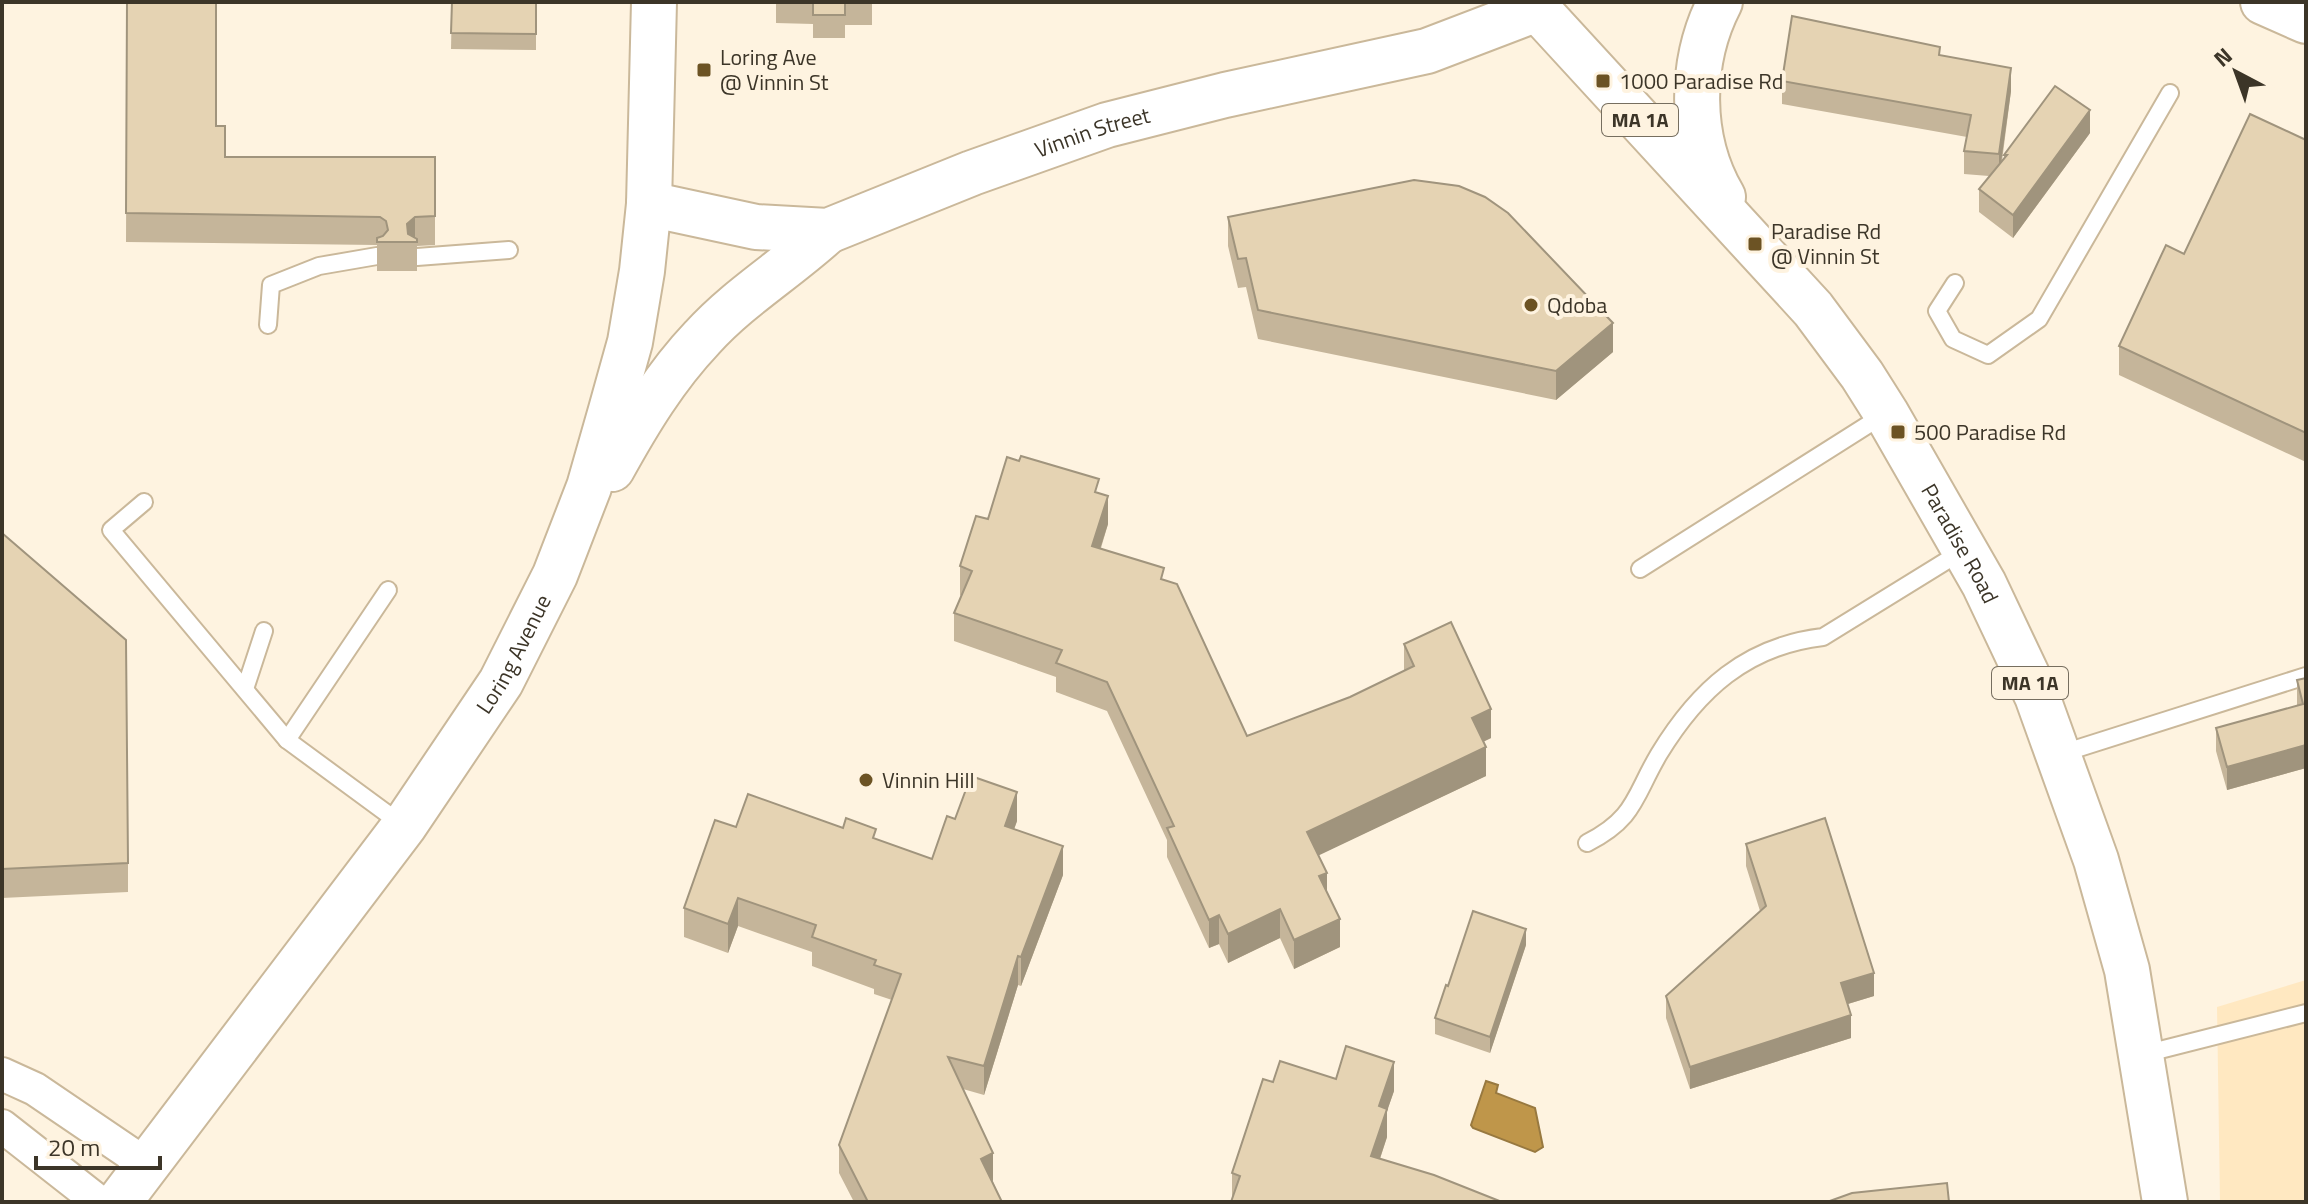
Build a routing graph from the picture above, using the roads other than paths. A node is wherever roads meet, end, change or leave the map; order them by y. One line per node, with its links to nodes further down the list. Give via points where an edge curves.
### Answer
1 (654, 2): 7 (main road, Loring Avenue)
2 (1720, 2): 8 (main road, via 1703,50 1696,108 1702,150)
3 (2263, 2): 5 (main road)
4 (1534, 5): 8 (main road, Paradise Road / MA 1A); 9 (main road, Vinnin Street, via 1427,51 1107,125)
5 (2306, 21)
6 (2170, 93): 13 (lane, via 2039,319 1988,355 1953,339 1937,311)
7 (649, 204): 9 (main road, Vinnin Street, via 756,227); 18 (main road, Loring Avenue, via 630,342)
8 (1743, 230): 15 (main road, Paradise Road / MA 1A, via 1813,309)
9 (828, 231): 18 (main road, via 740,302 669,376)
10 (509, 250): 12 (lane)
11 (377, 256): 14 (lane, via 319,266 271,285)
12 (417, 257)
13 (1955, 283)
14 (268, 325)
15 (1886, 413): 17 (main road, Paradise Road / MA 1A); 19 (lane)
16 (144, 502): 23 (lane, via 111,530)
17 (1965, 550): 25 (main road, Paradise Road / MA 1A, via 2037,696); 27 (lane, via 1823,637 1796,640 1721,678 1680,723 1628,812 1610,831)
18 (565, 551): 26 (main road, Loring Avenue, via 501,682)
19 (1640, 569)
20 (388, 590): 24 (lane)
21 (264, 631): 23 (lane)
22 (2306, 676): 25 (lane)
23 (245, 689): 24 (lane)
24 (287, 740): 26 (lane)
25 (2059, 754): 29 (main road, Paradise Road / MA 1A, via 2119,942)
26 (404, 826): 32 (main road, Loring Avenue)
27 (1587, 843)
28 (2306, 1013): 29 (lane)
29 (2143, 1055): 35 (main road, Paradise Road / MA 1A)
30 (2, 1074): 32 (street, via 35,1089)
31 (2, 1126): 33 (street)
32 (147, 1165): 34 (main road, Loring Avenue)
33 (99, 1202)
34 (119, 1202)
35 (2165, 1202)

